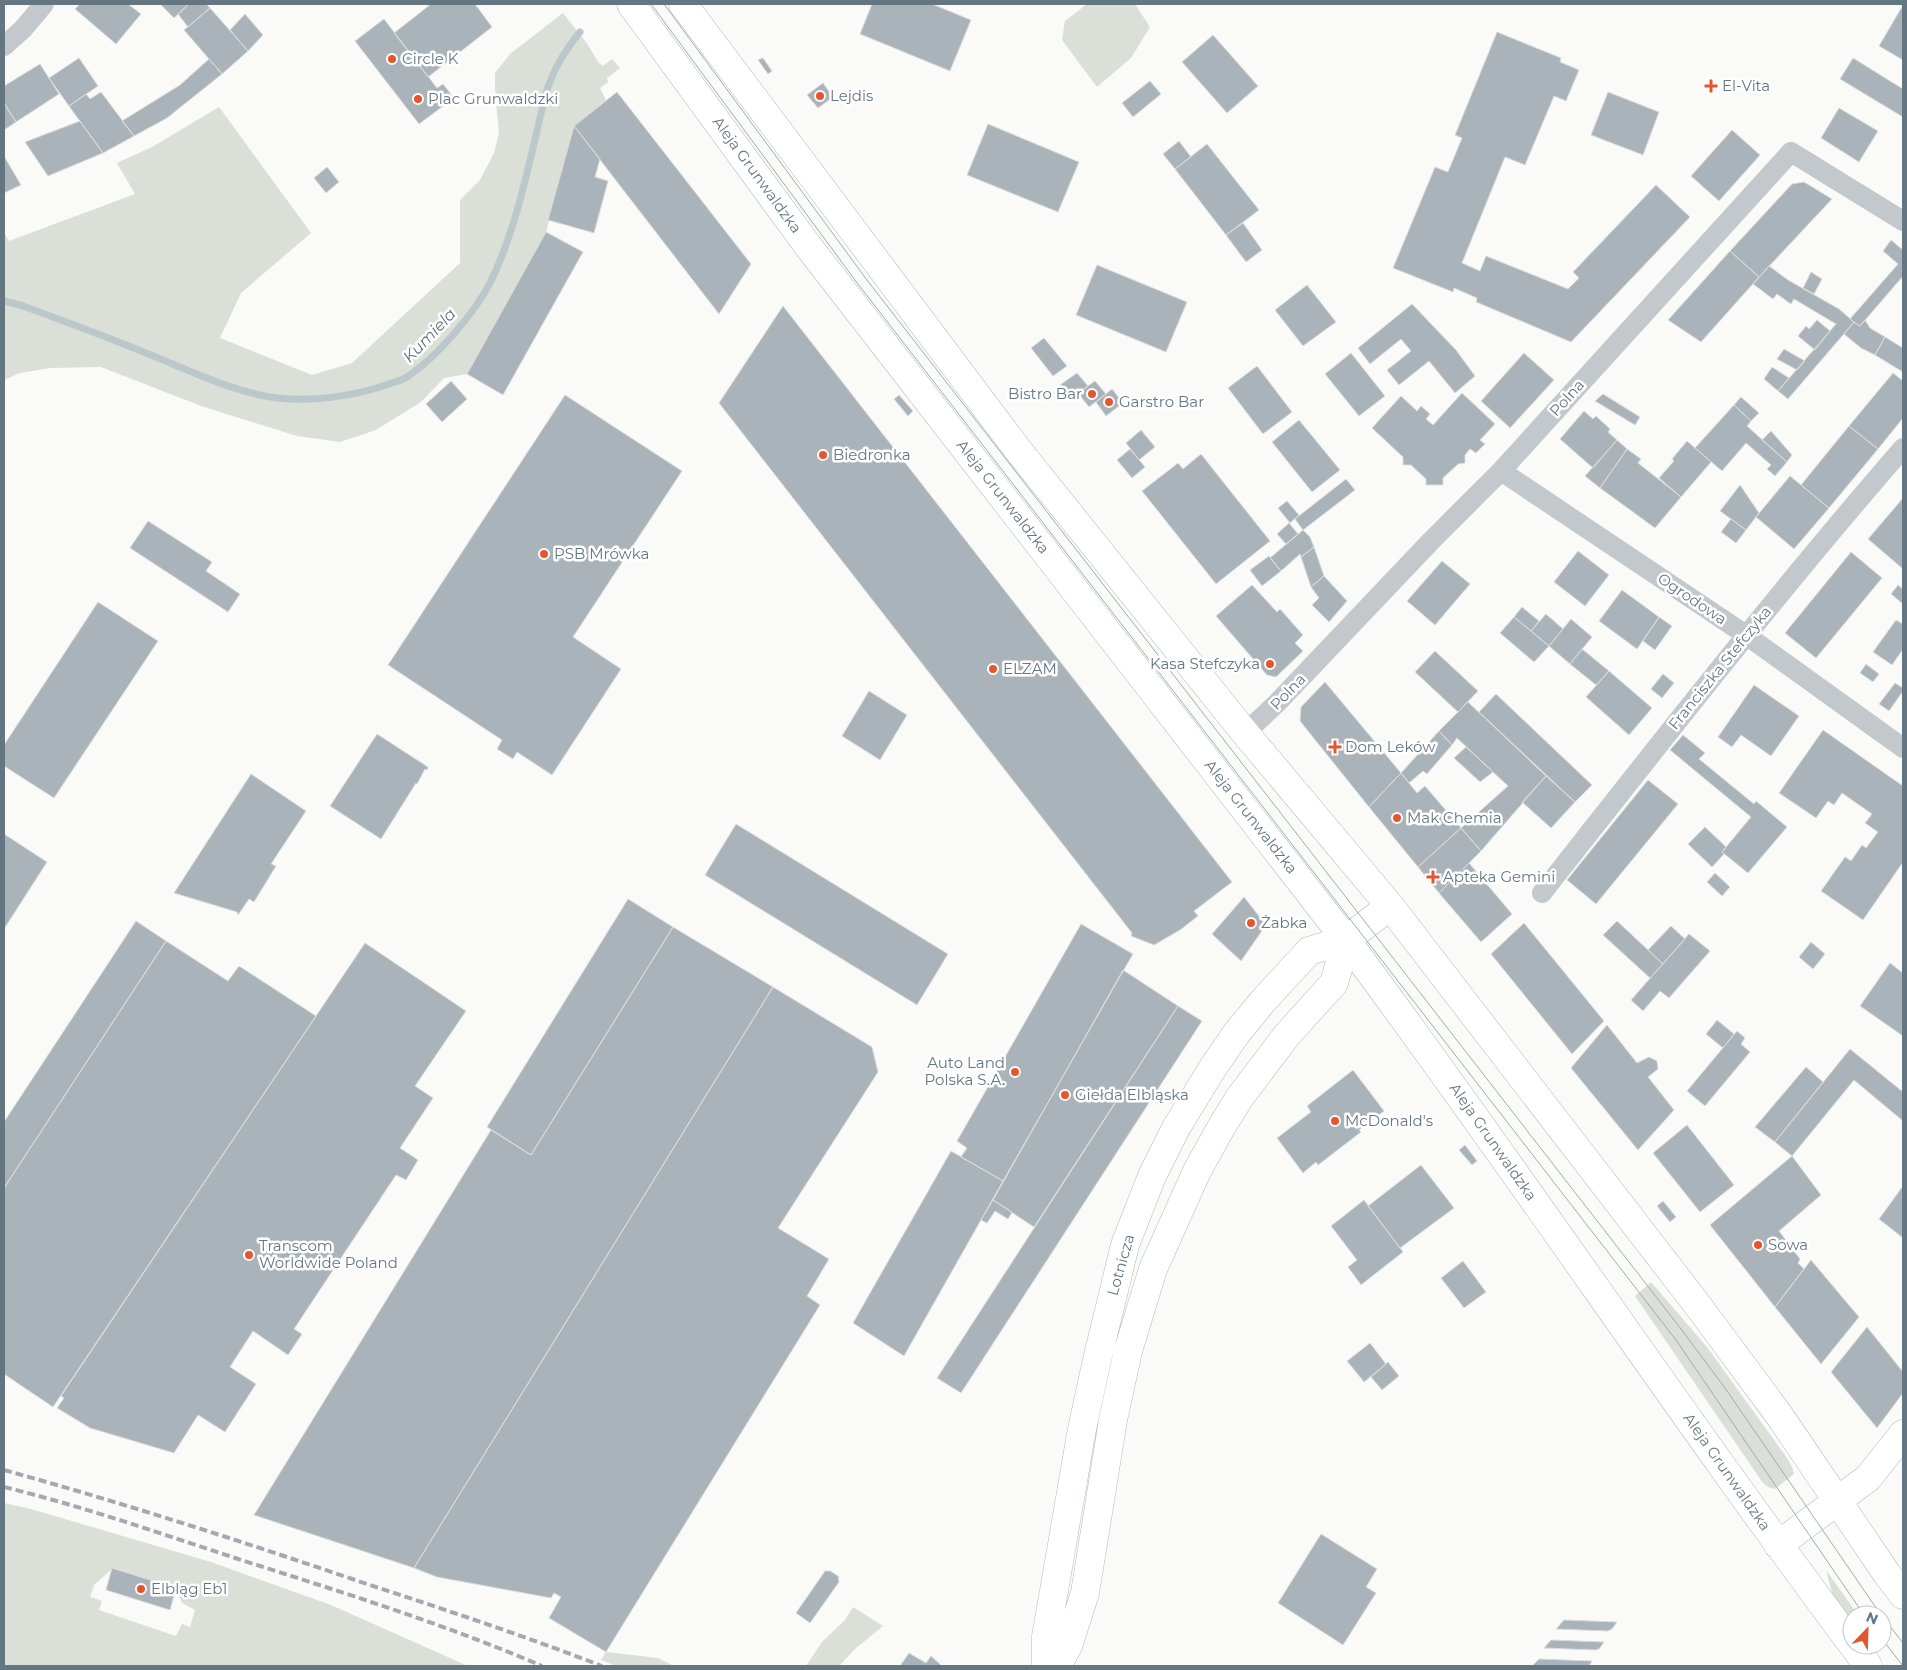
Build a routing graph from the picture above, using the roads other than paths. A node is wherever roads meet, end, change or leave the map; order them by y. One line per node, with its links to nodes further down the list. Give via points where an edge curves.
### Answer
1 (44, 4): 4 (street)
2 (631, 4): 13 (main road, Aleja Grunwaldzka, via 808,246)
3 (683, 4): 9 (main road, via 1018,450)
4 (4, 46)
5 (1903, 221): 7 (street, Polna, via 1791,152)
6 (1903, 448): 8 (street, Franciszka Stefczyka)
7 (1501, 471): 8 (street, Ogrodowa); 9 (street, Polna)
8 (1746, 635): 10 (street, Ogrodowa); 11 (street, Franciszka Stefczyka)
9 (1245, 734): 12 (main road)
10 (1903, 748)
11 (1542, 894)
12 (1390, 906): 13 (main road, Lotnicza); 15 (main road, via 1698,1307 1779,1415)
13 (1346, 940): 16 (main road, Aleja Grunwaldzka, via 1428,1050); 20 (main road, Lotnicza, via 1309,951 1236,1034 1176,1128 1152,1176 1125,1245 1082,1429 1046,1637); 21 (main road, Lotnicza, via 1334,983 1287,1035 1240,1097 1197,1171 1152,1270 1112,1420 1085,1593 1068,1646)
14 (1903, 1434): 15 (main road, via 1868,1478)
15 (1837, 1501): 16 (main road); 17 (main road)
16 (1778, 1545): 18 (main road, Aleja Grunwaldzka)
17 (1903, 1595)
18 (1842, 1631)
19 (1860, 1655): 22 (main road, Aleja Grunwaldzka)
20 (1046, 1666)
21 (1057, 1666)
22 (1868, 1666)

